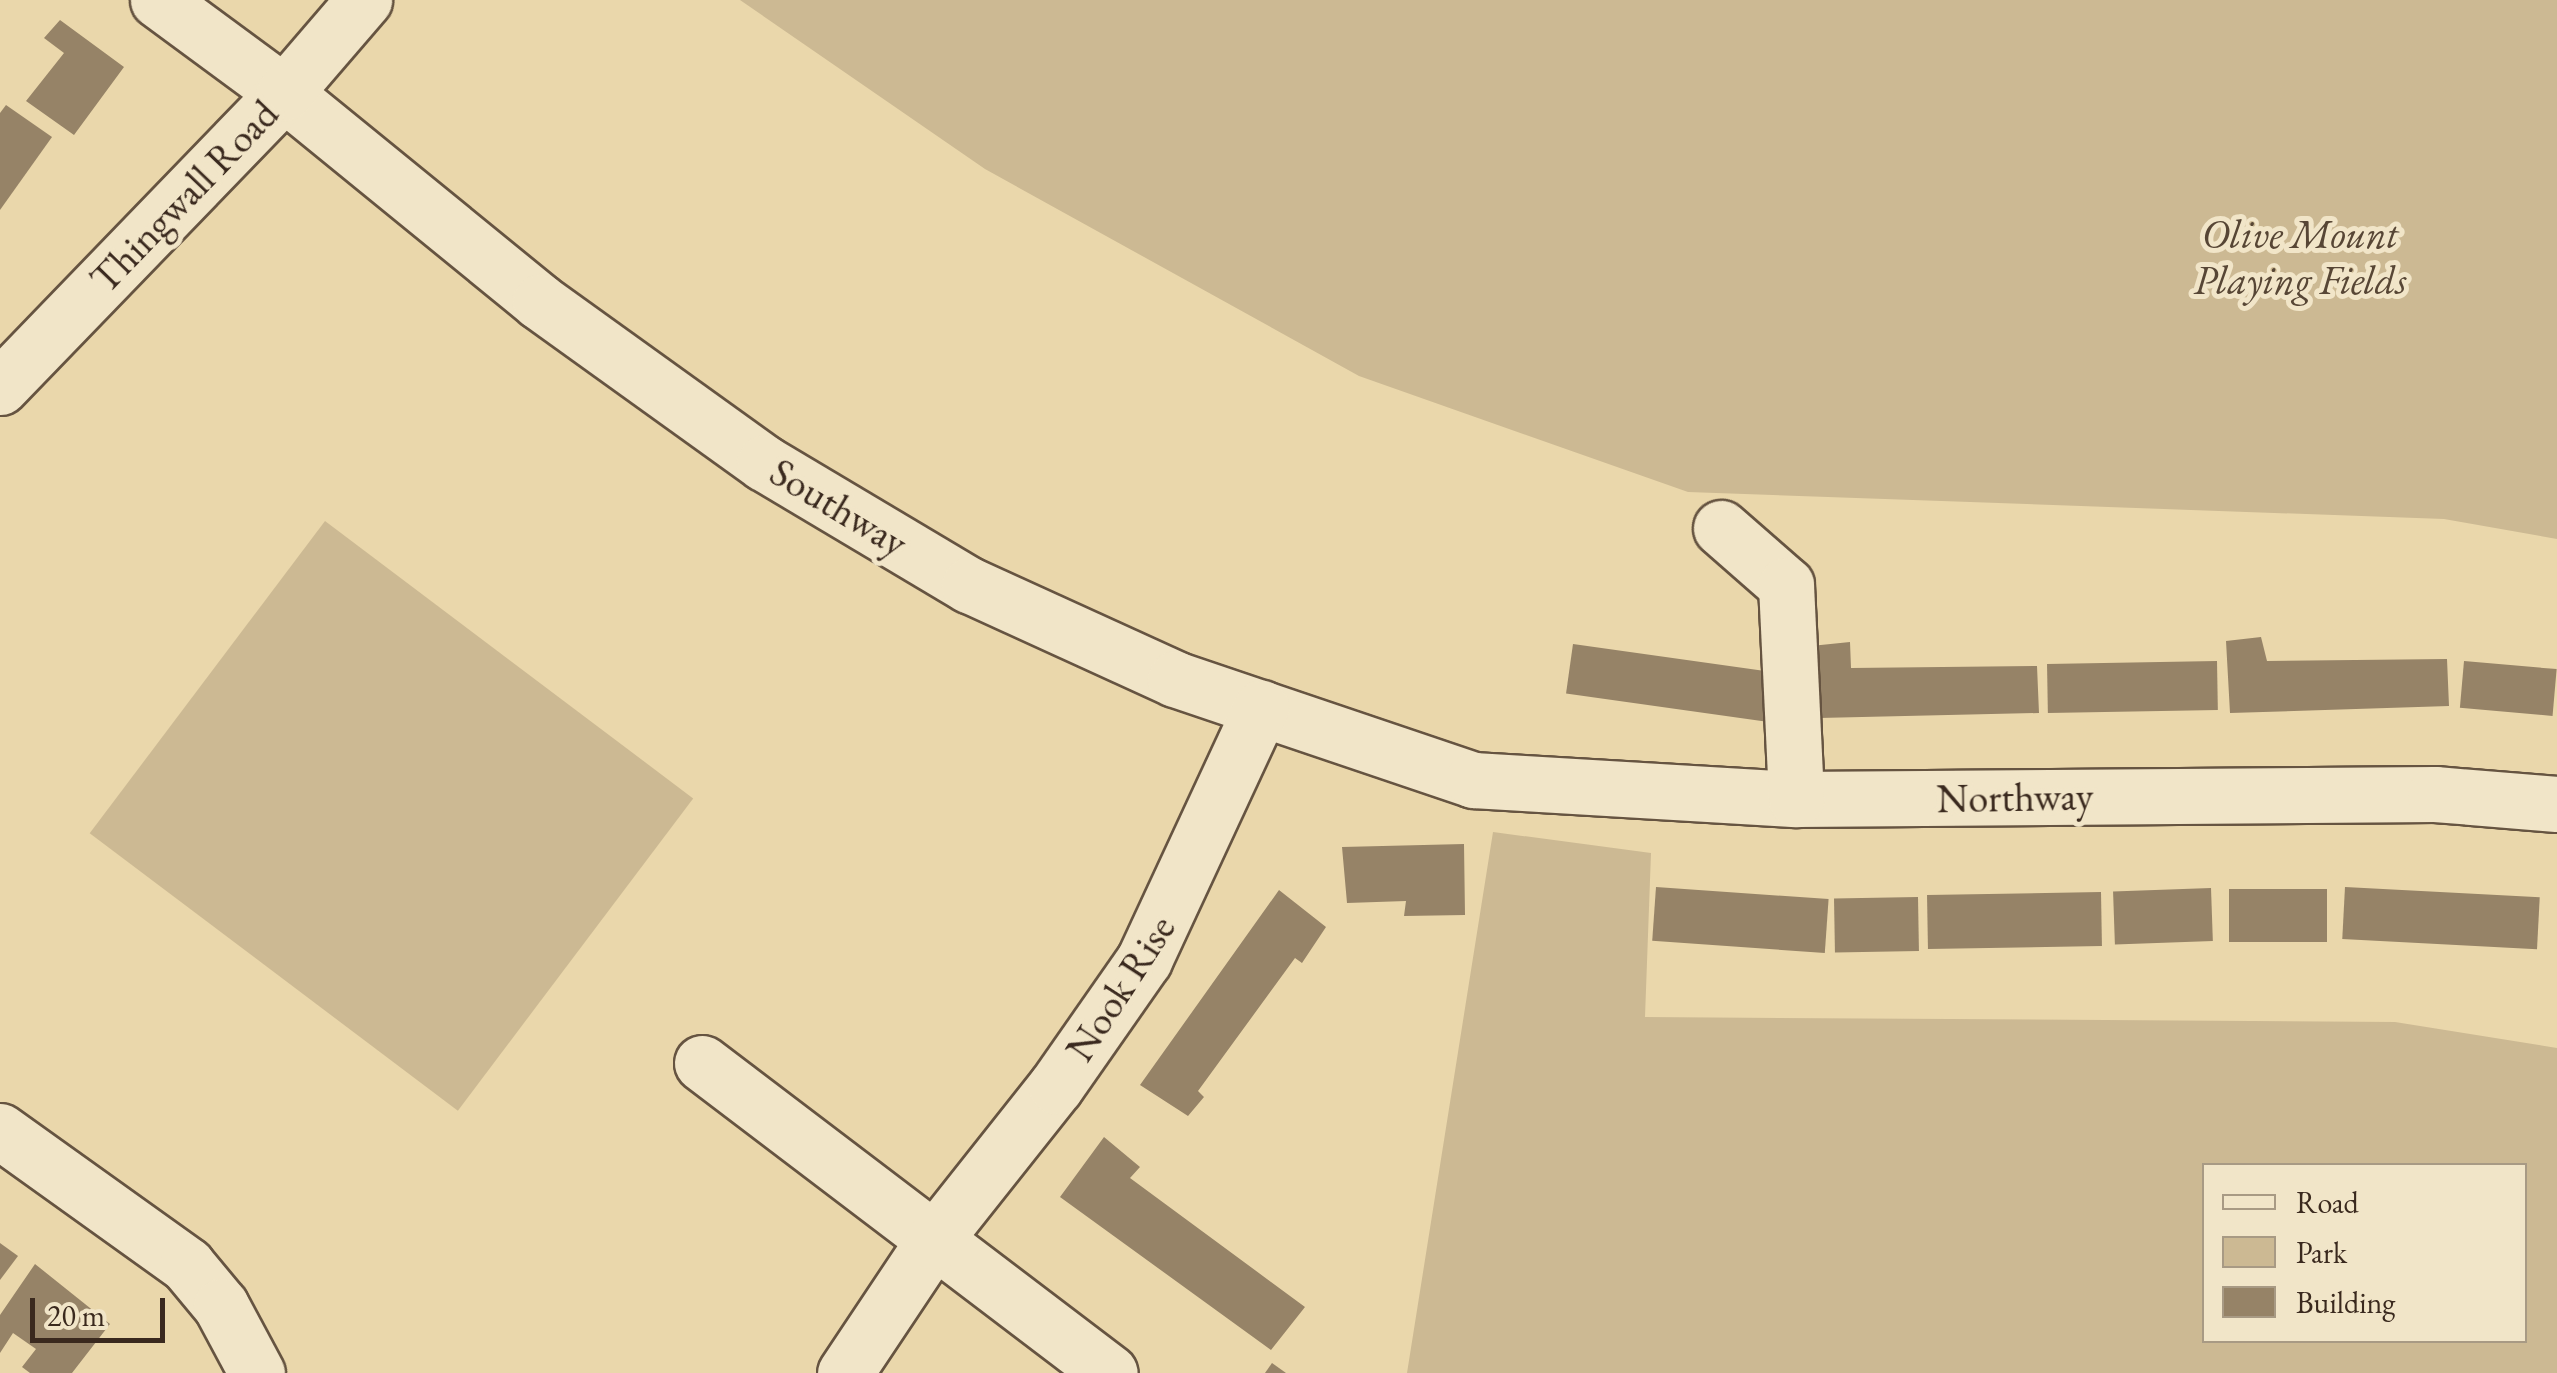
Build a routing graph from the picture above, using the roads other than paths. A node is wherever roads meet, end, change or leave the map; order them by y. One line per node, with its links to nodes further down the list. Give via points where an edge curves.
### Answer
1 (158, 0): 3 (street, Southway)
2 (364, 0): 3 (street, Thingwall Road)
3 (284, 93): 4 (street, Thingwall Road); 6 (street, Southway, via 540,302 764,463 969,585 1175,679)
4 (0, 388)
5 (1721, 528): 8 (street, via 1786,585)
6 (1262, 708): 7 (street, Southway); 12 (street, Nook Rise, via 1144,960 1056,1086)
7 (1473, 780): 8 (street, Northway)
8 (1796, 799): 9 (street, Northway, via 2435,794)
9 (2557, 804)
10 (702, 1064): 12 (street)
11 (0, 1131): 13 (street, via 186,1265 221,1306)
12 (933, 1242): 14 (street, Nook Rise); 15 (street)
13 (257, 1373)
14 (845, 1373)
15 (1110, 1373)

